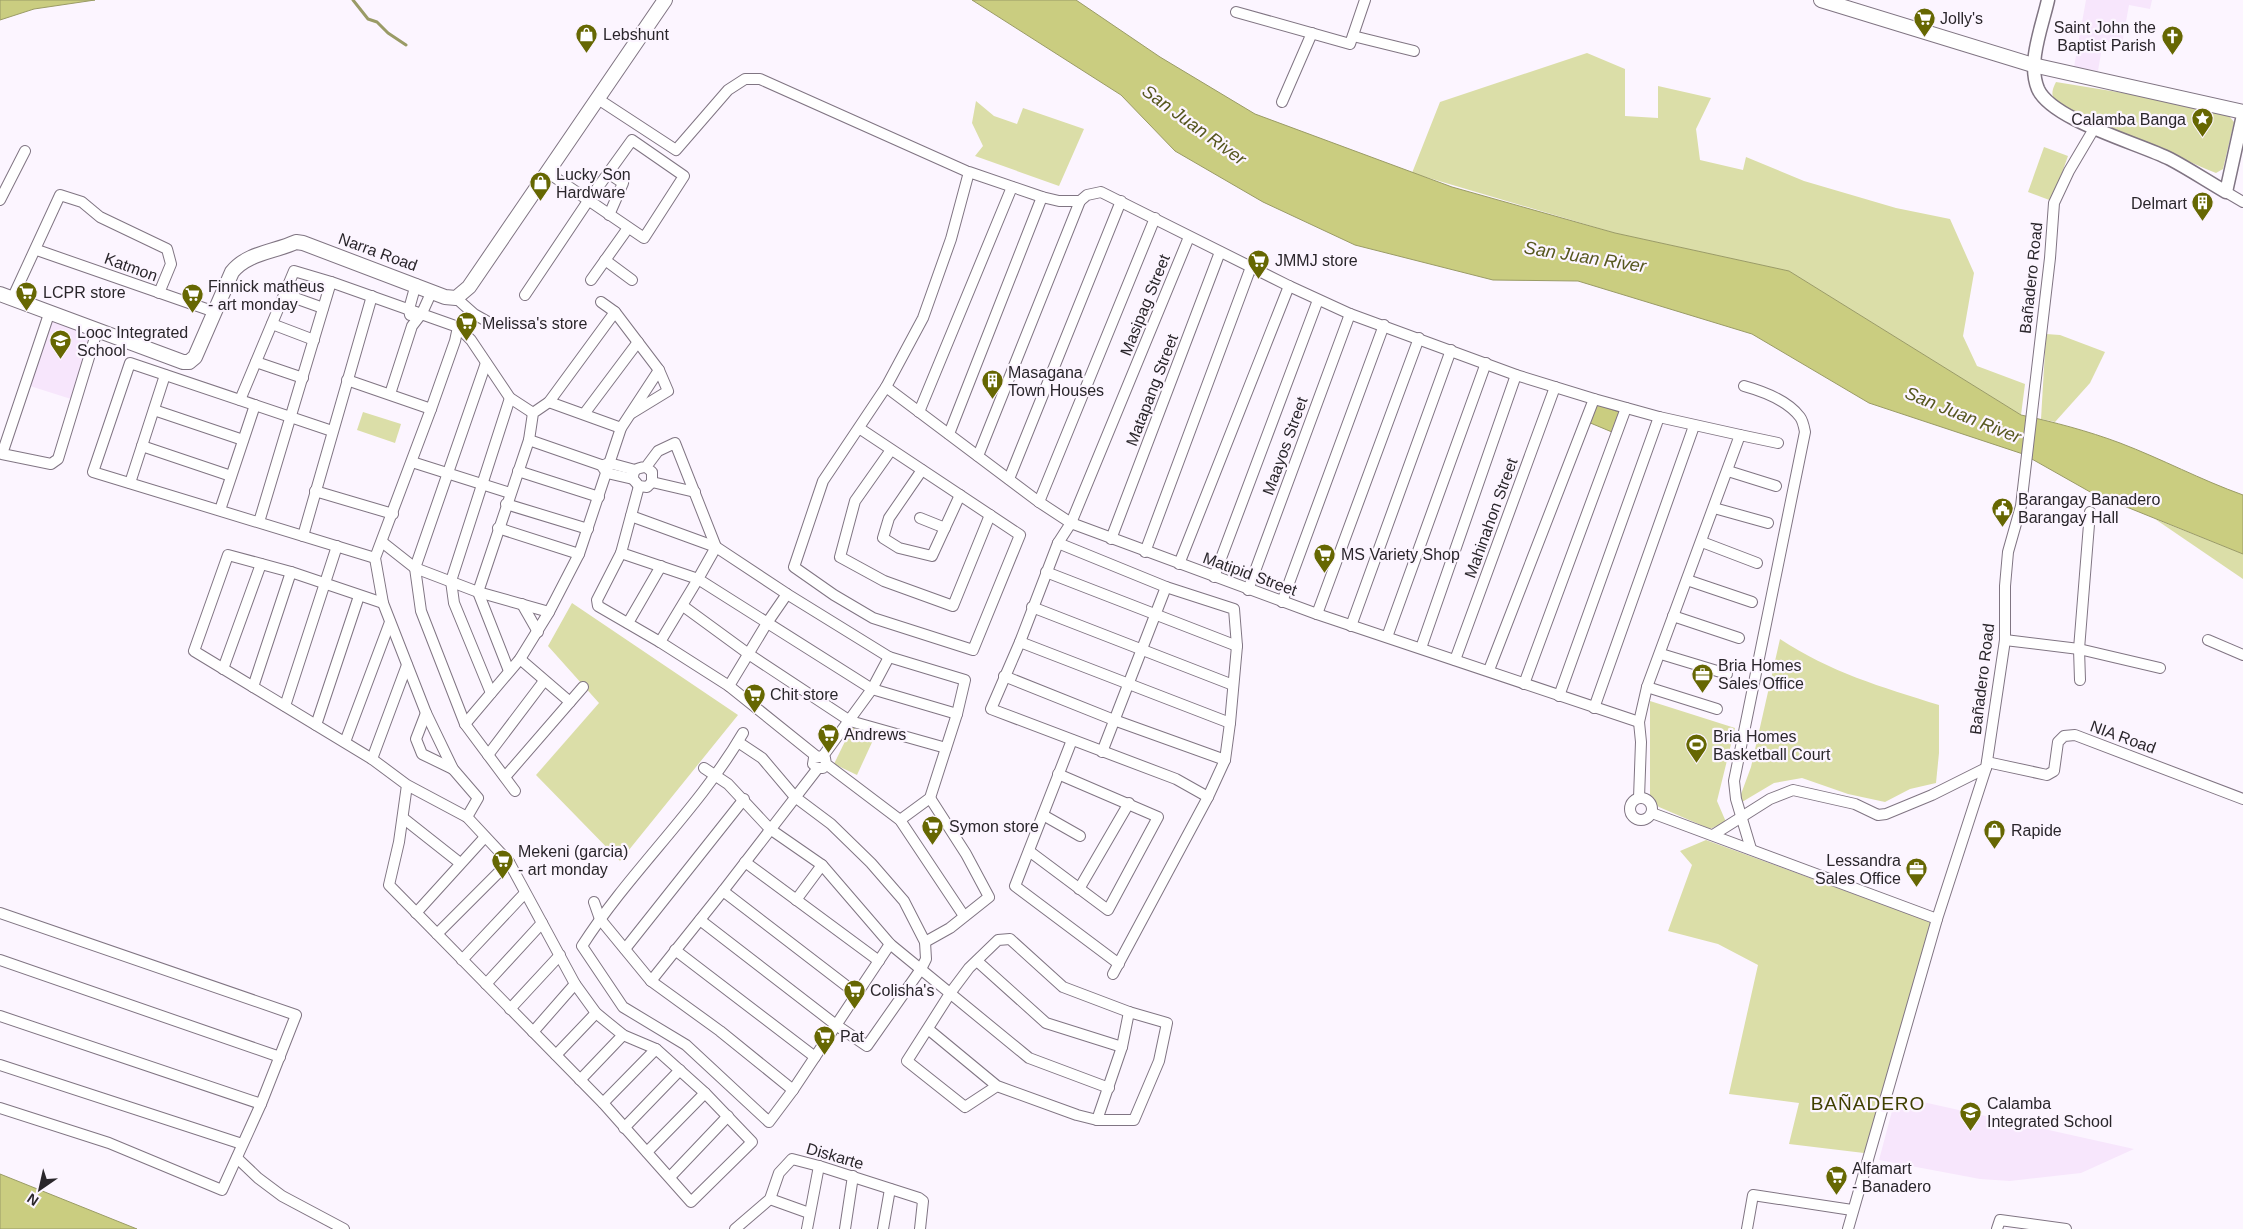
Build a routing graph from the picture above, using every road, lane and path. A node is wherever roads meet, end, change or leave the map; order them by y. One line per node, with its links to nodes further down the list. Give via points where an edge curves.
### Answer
1 (665, 0): 10 (main road)
2 (1365, 0): 7 (street)
3 (2048, 0): 9 (street)
4 (1827, 1): 9 (main road)
5 (1236, 12): 6 (street)
6 (1312, 33): 7 (street, via 1350,44); 11 (street)
7 (1353, 36): 8 (street)
8 (1414, 51)
9 (2033, 66): 12 (main road); 13 (street, via 2037,88 2044,100 2064,115)
10 (598, 99): 15 (street, via 676,150 728,90 745,79 760,79); 16 (main road)
11 (1282, 102)
12 (2243, 114): 19 (street)
13 (2095, 127): 19 (street, via 2170,159); 182 (street, Bañadero Road, via 2054,203 2022,491 2007,561)
14 (25, 151): 21 (street)
15 (966, 171)
16 (547, 172): 22 (street); 45 (main road, via 469,287)
17 (608, 173): 22 (street); 26 (street, via 623,183); 28 (street, via 632,140 684,176 644,238)
18 (1012, 187): 20 (street); 74 (street, via 969,172 952,239 923,318); 85 (street)
19 (2226, 192): 25 (street)
20 (1042, 197): 23 (street); 95 (street)
21 (0, 200)
22 (588, 201): 26 (street); 42 (street)
23 (1080, 201): 24 (street, via 1087,195 1101,192); 102 (street)
24 (1121, 201): 27 (street); 112 (street)
25 (2243, 202)
26 (609, 215): 28 (street)
27 (1155, 218): 29 (street); 122 (street)
28 (628, 228): 32 (street)
29 (1189, 237): 31 (street); 132 (street, Masipag Street)
30 (37, 250): 40 (street, Katmon); 40 (street, via 60,195 82,202 100,217 168,249 171,264); 44 (street)
31 (1220, 252): 33 (street); 138 (street, Matapang Street)
32 (605, 260): 34 (street); 35 (street)
33 (1250, 267): 38 (street); 145 (street)
34 (591, 280)
35 (632, 280)
36 (331, 282): 41 (street, via 294,271); 43 (street); 48 (street)
37 (416, 284): 39 (main road, Narra Road); 49 (street); 50 (main road, Narra Road, via 296,242 242,262 232,272)
38 (1289, 286): 46 (street); 149 (street)
39 (432, 291): 45 (main road, Narra Road); 52 (street)
40 (159, 293): 50 (street, Katmon)
41 (284, 294): 48 (street); 56 (street)
42 (526, 295)
43 (372, 296): 49 (street); 72 (street)
44 (6, 297): 53 (main road, Narra Road)
45 (456, 298): 55 (street)
46 (1318, 300): 54 (street); 155 (street)
47 (601, 302): 51 (street)
48 (323, 308): 62 (street)
49 (409, 309): 52 (street); 58 (street)
50 (215, 312): 60 (main road, Narra Road, via 195,357 186,362)
51 (615, 312): 63 (street); 80 (street)
52 (422, 313): 58 (street); 59 (street)
53 (49, 314): 60 (main road, Narra Road); 60 (street, via 2,454 51,464 58,459)
54 (1350, 314): 57 (street); 161 (street, Maayos Street)
55 (490, 323)
56 (272, 324): 62 (street); 65 (street)
57 (1384, 325): 61 (street); 165 (street)
58 (412, 326): 76 (street)
59 (458, 327): 66 (street); 83 (street)
60 (97, 331)
61 (1419, 338): 64 (street); 173 (street)
62 (314, 340): 71 (street)
63 (638, 342): 68 (street); 87 (street)
64 (1451, 350): 67 (street); 178 (street)
65 (256, 362): 71 (street); 78 (street)
66 (486, 363): 77 (street); 109 (street)
67 (1486, 364): 70 (street); 180 (street)
68 (659, 370): 88 (street); 88 (street, via 668,391)
69 (165, 375): 78 (street); 84 (street); 114 (street, via 130,363 93,472)
70 (1516, 375): 75 (street); 187 (street)
71 (303, 378): 89 (street)
72 (347, 380): 76 (street); 94 (street)
73 (1744, 386): 253 (street, via 1766,391 1796,412 1802,418 1805,432 1734,781)
74 (886, 387): 85 (street, Matipid Street); 93 (street)
75 (1555, 387): 79 (street); 195 (street, Mahinahon Street)
76 (390, 394): 83 (street)
77 (510, 398): 86 (street); 115 (street)
78 (240, 400): 81 (street)
79 (1594, 400): 82 (street); 199 (street)
80 (550, 402): 86 (street); 87 (street)
81 (255, 405): 89 (street); 97 (street)
82 (1626, 408): 90 (street); 206 (street)
83 (432, 409): 103 (street)
84 (154, 410): 97 (street); 100 (street)
85 (919, 412): 95 (street, Matipid Street)
86 (533, 413): 98 (street)
87 (584, 414): 92 (street)
88 (630, 415): 92 (street)
89 (291, 417): 94 (street); 131 (street)
90 (1659, 418): 91 (street); 214 (street)
91 (1694, 426): 96 (street); 217 (street)
92 (621, 428): 105 (street)
93 (859, 428): 101 (street); 128 (street, via 823,481 794,568 834,595 873,618 973,650 1020,535)
94 (332, 430): 117 (street)
95 (949, 434): 102 (street, Matipid Street)
96 (1740, 435): 99 (street); 107 (street)
97 (243, 440): 110 (street)
98 (528, 440): 105 (street); 108 (street)
99 (1778, 443)
100 (142, 446): 110 (street); 114 (street)
101 (891, 450): 106 (street); 128 (street, via 855,501 840,557 884,580 953,606)
102 (978, 456): 112 (street, Matipid Street)
103 (412, 462): 109 (street); 127 (street)
104 (646, 466): 111 (street, via 638,468); 113 (street, via 652,472); 118 (street, via 658,451 675,443)
105 (606, 467): 111 (street); 121 (street)
106 (922, 470): 120 (street); 135 (street, via 889,518 883,538 898,548 932,556)
107 (1728, 470): 116 (street); 124 (street)
108 (518, 471): 119 (street); 121 (street)
109 (448, 473): 115 (street); 152 (street)
110 (232, 476): 125 (street)
111 (636, 479): 113 (street, via 647,487); 129 (street)
112 (1009, 479): 122 (street, Matipid Street)
113 (652, 482): 118 (street)
114 (130, 483): 125 (street)
115 (482, 484): 119 (street); 158 (street)
116 (1776, 486)
117 (315, 490): 127 (street); 137 (street)
118 (695, 492): 143 (street)
119 (510, 493): 123 (street)
120 (960, 496): 128 (street); 135 (street)
121 (599, 497): 136 (street)
122 (1039, 502): 132 (street, Matipid Street)
123 (506, 504): 134 (street); 136 (street)
124 (1714, 508): 133 (street); 140 (street)
125 (220, 510): 131 (street)
126 (2090, 512): 188 (street)
127 (394, 514): 139 (street)
128 (990, 515)
129 (631, 516): 143 (street); 144 (street)
130 (920, 518): 135 (street)
131 (260, 522): 137 (street)
132 (1071, 523): 138 (street, Matipid Street); 141 (street, Masipag Street)
133 (1768, 523)
134 (498, 528): 146 (street); 162 (street)
135 (945, 528)
136 (588, 529): 146 (street)
137 (303, 536): 142 (street)
138 (1112, 539): 145 (street, Matipid Street)
139 (382, 542): 147 (street); 152 (street)
140 (1702, 542): 150 (street); 157 (street)
141 (1058, 544): 154 (street, Masipag Street); 160 (street)
142 (337, 546): 147 (street); 159 (street)
143 (716, 547): 156 (street); 163 (street)
144 (621, 552): 151 (street); 176 (street, via 596,603)
145 (1145, 552): 149 (street, Matipid Street)
146 (579, 554): 171 (street)
147 (375, 558): 167 (street)
148 (261, 564): 153 (street); 198 (street); 198 (street, via 228,555 194,651)
149 (1180, 564): 155 (street, Matipid Street)
150 (1757, 564)
151 (661, 566): 156 (street); 176 (street)
152 (414, 568): 158 (street); 225 (street, via 421,611)
153 (291, 572): 159 (street); 209 (street)
154 (1046, 572): 170 (street, Masipag Street); 172 (street)
155 (1214, 577): 161 (street, Matipid Street)
156 (698, 579): 169 (street); 177 (street)
157 (1687, 580): 166 (street); 174 (street)
158 (452, 581): 162 (street); 213 (street, via 454,603)
159 (325, 582): 164 (street); 216 (street)
160 (1166, 587): 172 (street); 186 (street, via 1234,610)
161 (1248, 590): 165 (street, Matipid Street)
162 (478, 592): 168 (street); 200 (street)
163 (788, 594): 177 (street); 193 (street)
164 (359, 596): 167 (street); 226 (street)
165 (1282, 602): 173 (street, Matipid Street)
166 (1752, 602)
167 (383, 603): 175 (street)
168 (522, 604): 171 (street); 179 (street)
169 (683, 606): 184 (street); 191 (street)
170 (1032, 607): 185 (street, Masipag Street); 189 (street)
171 (549, 612): 179 (street)
172 (1154, 614): 186 (street); 189 (street)
173 (1317, 614): 178 (street, Matipid Street)
174 (1674, 616): 181 (street); 190 (street)
175 (390, 622): 196 (street); 228 (street)
176 (628, 623): 184 (street)
177 (767, 623): 191 (street); 212 (street)
178 (1351, 626): 180 (street, Matipid Street)
179 (538, 632): 194 (street)
180 (1387, 637): 187 (street, Matipid Street)
181 (1739, 638)
182 (2005, 640): 188 (street); 235 (street, Bañadero Road)
183 (2208, 640): 192 (street)
184 (660, 642): 208 (street)
185 (1020, 642): 202 (street, Masipag Street); 205 (street)
186 (1237, 646): 207 (street)
187 (1421, 648): 195 (street, Matipid Street)
188 (2079, 649): 197 (street); 203 (street)
189 (1142, 651): 205 (street); 207 (street)
190 (1661, 654): 201 (street); 211 (street)
191 (750, 655): 208 (street); 221 (street)
192 (2243, 655)
193 (888, 656): 212 (street); 220 (street, via 965,680)
194 (520, 659): 200 (street); 204 (street)
195 (1455, 660): 199 (street, Matipid Street)
196 (407, 665): 219 (street); 232 (street)
197 (2160, 668)
198 (223, 669): 209 (street)
199 (1489, 670): 206 (street, Matipid Street)
200 (509, 671): 213 (street)
201 (1727, 674)
202 (1004, 676): 222 (street); 227 (street, Masipag Street, via 991,709)
203 (2080, 680)
204 (544, 681): 215 (street); 231 (street)
205 (1129, 684): 222 (street); 224 (street)
206 (1524, 684): 214 (street, Matipid Street)
207 (1233, 685): 224 (street)
208 (729, 686): 234 (street)
209 (252, 687): 216 (street)
210 (583, 687): 215 (street)
211 (1647, 687): 218 (street); 223 (street)
212 (872, 688): 220 (street); 221 (street)
213 (492, 693): 225 (street)
214 (1559, 696): 217 (street, Matipid Street)
215 (570, 702): 240 (street)
216 (285, 706): 226 (street)
217 (1594, 708): 223 (street, Matipid Street)
218 (1716, 709)
219 (426, 714): 236 (street); 236 (street, via 416,739 422,754)
220 (957, 714): 229 (street)
221 (850, 720): 229 (street); 234 (street)
222 (1114, 720): 230 (street); 233 (street)
223 (1639, 722): 246 (street)
224 (1230, 723): 233 (street)
225 (464, 724): 231 (street)
226 (316, 725): 228 (street)
227 (1072, 740): 230 (street); 238 (street)
228 (345, 742): 232 (street)
229 (946, 748): 245 (street)
230 (1102, 752): 244 (street, via 1176,779)
231 (488, 756): 240 (street)
232 (372, 759): 241 (street)
233 (1225, 760): 244 (street)
234 (821, 761): 243 (street); 255 (street)
235 (1987, 765): 248 (street, NIA Road, via 2047,774 2054,771 2058,742 2064,736 2075,734); 253 (street, via 1932,795 1886,814 1878,815 1855,804 1793,790 1770,799); 275 (street, Bañadero Road)
236 (453, 768): 252 (street, via 478,798)
237 (704, 768): 239 (street)
238 (1058, 774): 249 (street); 251 (street)
239 (715, 775): 243 (street, via 740,737); 247 (street); 274 (street)
240 (505, 777): 242 (street)
241 (407, 784): 252 (street); 254 (street)
242 (515, 791)
243 (795, 797): 256 (street); 279 (street, via 831,824 871,863 904,901)
244 (1208, 797): 288 (street)
245 (930, 798): 255 (street); 273 (street, via 989,897)
246 (1640, 798): 250 (street, via 1650,802); 250 (street, via 1630,804 1633,818 1644,820)
247 (744, 799): 256 (street); 281 (street)
248 (2243, 799)
249 (1129, 803): 266 (street); 266 (street, via 1158,817 1108,910)
250 (1652, 813): 257 (street)
251 (1043, 815): 258 (street); 261 (street)
252 (467, 817): 259 (street)
253 (1742, 817): 257 (street); 260 (street)
254 (403, 818): 264 (street); 272 (street, via 389,885)
255 (900, 820): 273 (street)
256 (770, 829): 263 (street); 265 (street)
257 (1713, 835): 260 (street)
258 (1080, 836)
259 (485, 837): 262 (street); 264 (street)
260 (1751, 849): 275 (street)
261 (1029, 851): 266 (street); 288 (street, via 1015,886)
262 (509, 862): 268 (street); 278 (street)
263 (745, 862): 267 (street); 269 (street)
264 (460, 863): 272 (street)
265 (822, 865): 269 (street); 280 (street)
266 (1080, 889)
267 (723, 891): 276 (street); 295 (street)
268 (525, 893): 277 (street); 285 (street)
269 (796, 900): 286 (street)
270 (594, 902): 274 (street)
271 (0, 913): 307 (street, via 296,1015)
272 (416, 913): 278 (street)
273 (964, 916): 279 (street)
274 (600, 919): 281 (street); 314 (street, via 582,946 623,1007 686,1045 769,1122)
275 (1938, 919): 330 (street, Bañadero Road)
276 (700, 920): 282 (street); 300 (street)
277 (542, 923): 283 (street); 292 (street)
278 (437, 934): 285 (street)
279 (925, 942): 289 (street, via 926,959)
280 (890, 944): 286 (street); 289 (street)
281 (625, 949): 291 (street)
282 (675, 950): 291 (street); 308 (street)
283 (560, 955): 293 (street); 296 (street)
284 (0, 960): 307 (street)
285 (462, 960): 292 (street)
286 (879, 961): 295 (street)
287 (977, 961): 294 (street); 297 (street, via 998,940 1010,938 1063,987); 304 (street, via 1046,1023)
288 (1120, 964): 290 (street)
289 (921, 969): 294 (street); 300 (street, via 867,1046)
290 (1113, 974)
291 (651, 981): 314 (street)
292 (486, 984): 296 (street)
293 (576, 984): 298 (street); 302 (street)
294 (951, 992): 301 (street); 313 (street, via 1029,1058)
295 (857, 994): 300 (street)
296 (510, 1009): 302 (street)
297 (1129, 1012): 304 (street); 320 (street, via 1167,1023 1159,1061 1134,1120)
298 (596, 1013): 303 (street); 306 (street)
299 (0, 1016): 317 (street)
300 (836, 1025): 308 (street)
301 (928, 1029): 312 (street); 312 (street, via 907,1061 965,1107)
302 (533, 1032): 306 (street)
303 (623, 1035): 305 (street); 311 (street)
304 (1122, 1047): 313 (street)
305 (656, 1049): 310 (street); 316 (street)
306 (556, 1055): 311 (street)
307 (280, 1057): 317 (street)
308 (815, 1057): 314 (street)
309 (0, 1065): 322 (street)
310 (680, 1070): 315 (street); 321 (street)
311 (580, 1080): 316 (street)
312 (996, 1086): 320 (street)
313 (1108, 1088): 320 (street)
314 (793, 1090)
315 (705, 1093): 319 (street); 323 (street)
316 (603, 1103): 321 (street)
317 (261, 1104): 322 (street)
318 (0, 1108): 324 (street, via 109,1143 222,1190)
319 (728, 1116): 327 (street); 327 (street, via 752,1142 691,1202)
320 (1098, 1120)
321 (624, 1128): 323 (street)
322 (242, 1144): 324 (street)
323 (647, 1152): 327 (street)
324 (237, 1158): 333 (street, via 282,1196)
325 (819, 1166): 326 (street, Diskarte); 329 (street, Diskarte, via 792,1159 780,1173); 331 (street)
326 (853, 1176): 328 (street, Diskarte); 335 (street)
327 (670, 1177)
328 (890, 1189): 336 (street); 337 (street, Diskarte, via 924,1201)
329 (770, 1199): 331 (street); 332 (street, Diskarte)
330 (1852, 1210): 338 (street, via 1753,1195); 339 (street, Bañadero Road)
331 (809, 1213): 334 (street)
332 (740, 1228)
333 (344, 1229)
334 (807, 1229)
335 (845, 1229)
336 (883, 1229)
337 (920, 1229)
338 (1747, 1229)
339 (1848, 1229)
340 (1997, 1229): 341 (street, via 2000,1220)
341 (2066, 1229)

